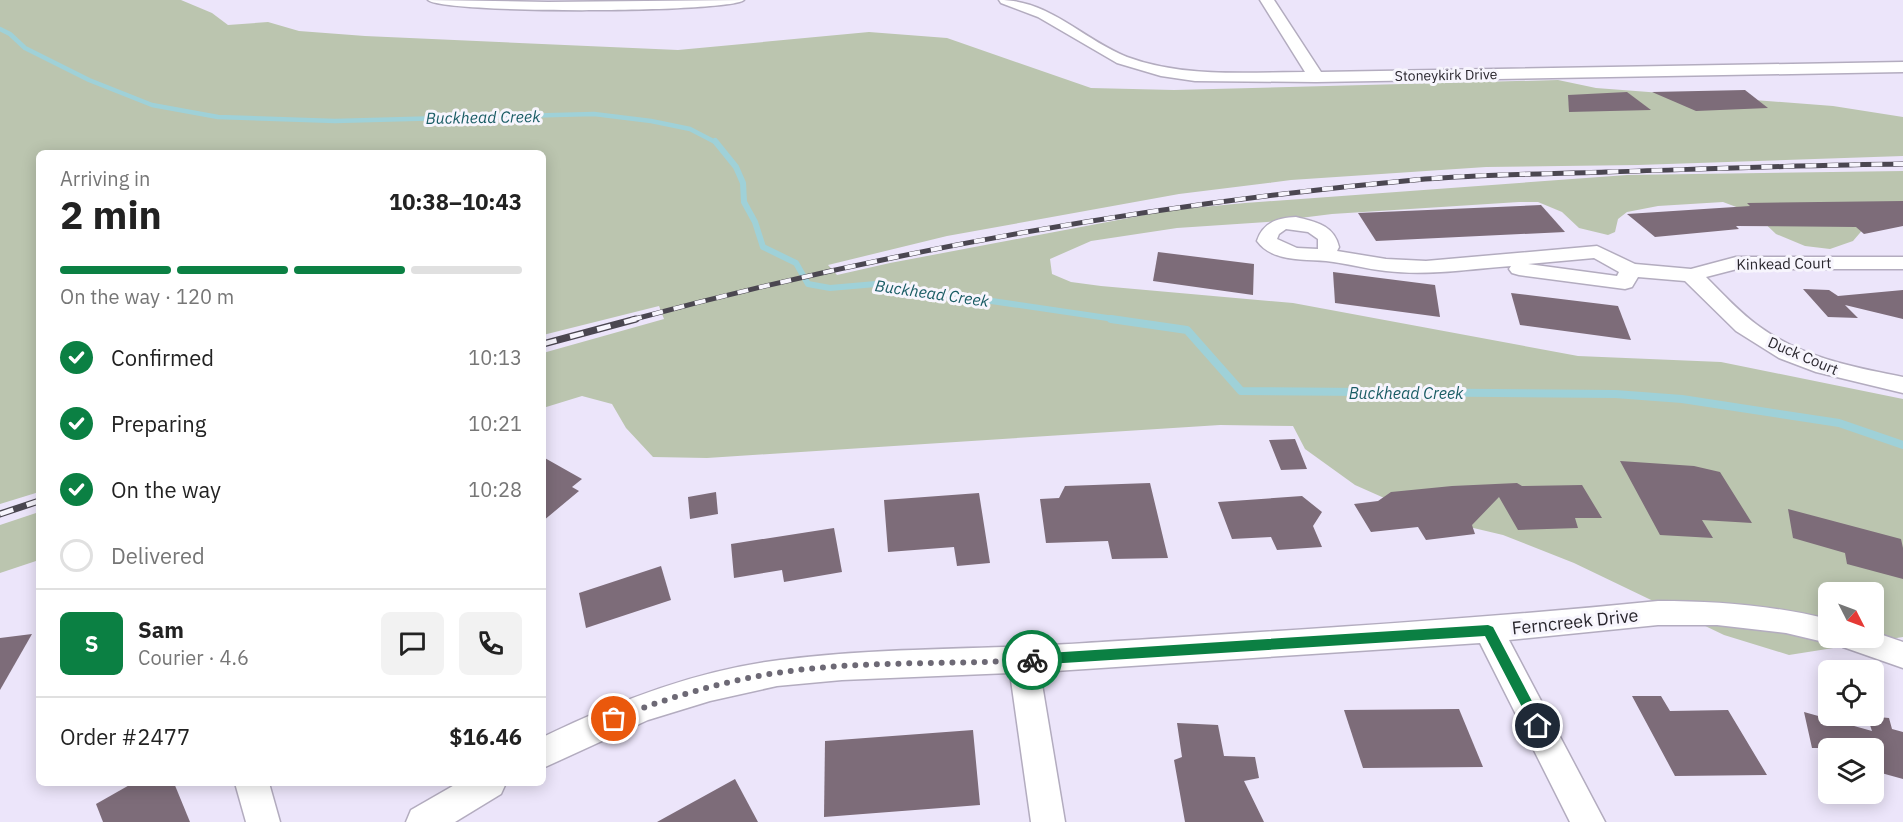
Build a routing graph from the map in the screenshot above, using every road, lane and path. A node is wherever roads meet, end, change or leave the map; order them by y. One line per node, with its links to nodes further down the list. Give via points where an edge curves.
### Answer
1 (435, 0): 2 (street, via 593,7)
2 (737, 0)
3 (1006, 0): 6 (street, Stoneykirk Drive, via 1044,14 1106,53 1141,67 1195,76)
4 (1267, 0): 6 (street)
5 (1903, 67): 6 (street, Stoneykirk Drive)
6 (1316, 77)
7 (1324, 255): 9 (street, Kinkead Court, via 1386,265 1475,263 1625,283 1630,270)
8 (1903, 262): 9 (street, Kinkead Court, via 1737,263)
9 (1691, 275): 10 (street, Duck Court, via 1751,332 1790,354 1838,372)
10 (1903, 385)
11 (1818, 629): 12 (street, Ferncreek Drive, via 1717,613 1658,613)
12 (1488, 630): 15 (street, Ferncreek Drive); 22 (street)
13 (1882, 648): 14 (street)
14 (1903, 655)
15 (1023, 660): 16 (street, Ferncreek Drive, via 777,673 710,687 644,707); 21 (street)
16 (546, 752)
17 (253, 786): 19 (street)
18 (484, 786): 20 (street)
19 (263, 822)
20 (423, 822)
21 (1048, 822)
22 (1588, 822)

